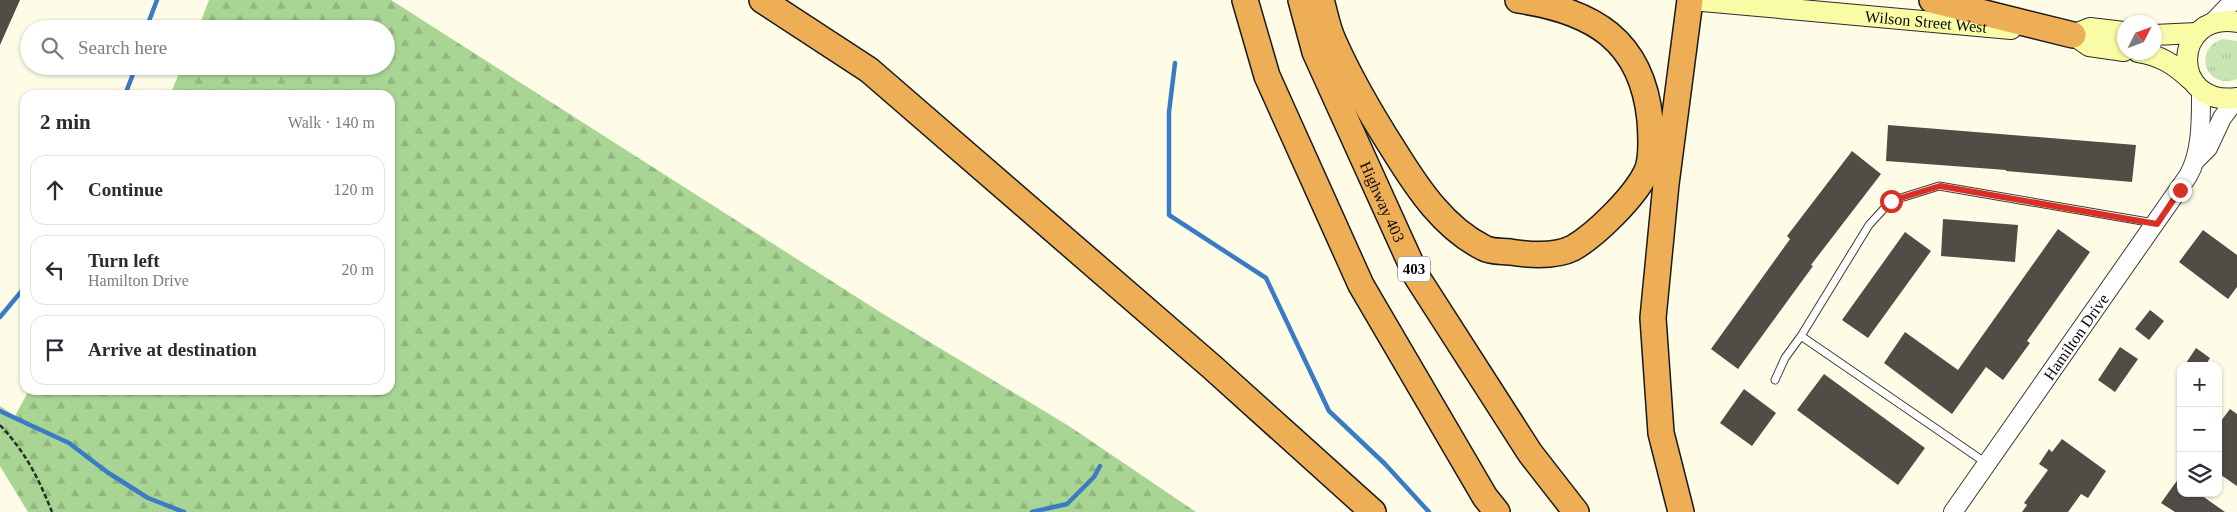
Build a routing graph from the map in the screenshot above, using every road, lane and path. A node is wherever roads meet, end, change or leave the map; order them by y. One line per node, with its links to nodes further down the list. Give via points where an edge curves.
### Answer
1 (762, 0): 27 (highway, via 869,70 1212,366)
2 (1235, 0): 17 (highway)
3 (1245, 0): 17 (highway)
4 (1301, 0): 29 (highway, Highway 403 / 403, via 1315,52 1417,277 1530,454)
5 (1321, 0): 6 (highway, via 1332,38 1353,81 1411,177 1449,225 1485,249 1537,256 1572,248 1627,200 1647,171 1651,139 1648,99 1630,55 1604,28 1570,12)
6 (1518, 0)
7 (1691, 0): 14 (main road, Wilson Street West); 30 (highway, via 1666,184 1653,318 1661,433)
8 (1932, 0): 14 (highway)
9 (2234, 0): 11 (street)
10 (2237, 22): 11 (main road, via 2226,20)
11 (2205, 28): 13 (main road); 18 (main road, via 2190,43 2186,56 2187,68)
12 (2117, 31): 14 (main road, Wilson Street West, via 2090,28)
13 (2162, 34)
14 (2072, 35): 15 (main road, Wilson Street West, via 2089,46)
15 (2117, 50)
16 (2162, 59): 18 (main road, via 2175,65)
17 (1267, 76): 28 (highway, via 1361,285 1485,497)
18 (2196, 85): 19 (main road, via 2218,98); 20 (street, Hamilton Drive, via 2201,116)
19 (2237, 98): 20 (street, Hamilton Drive, via 2222,118 2208,148)
20 (2196, 160): 21 (street, Hamilton Drive)
21 (2157, 224): 22 (lane, via 1940,186 1916,192 1891,201 1869,225); 25 (street, Hamilton Drive)
22 (1801, 336): 23 (lane, via 1785,358); 25 (lane)
23 (1775, 380)
24 (0, 425): 26 (path, via 19,446 38,477)
25 (1987, 464): 31 (street, Hamilton Drive)
26 (52, 512)
27 (1373, 512)
28 (1497, 512)
29 (1576, 512)
30 (1681, 512)
31 (1953, 512)

